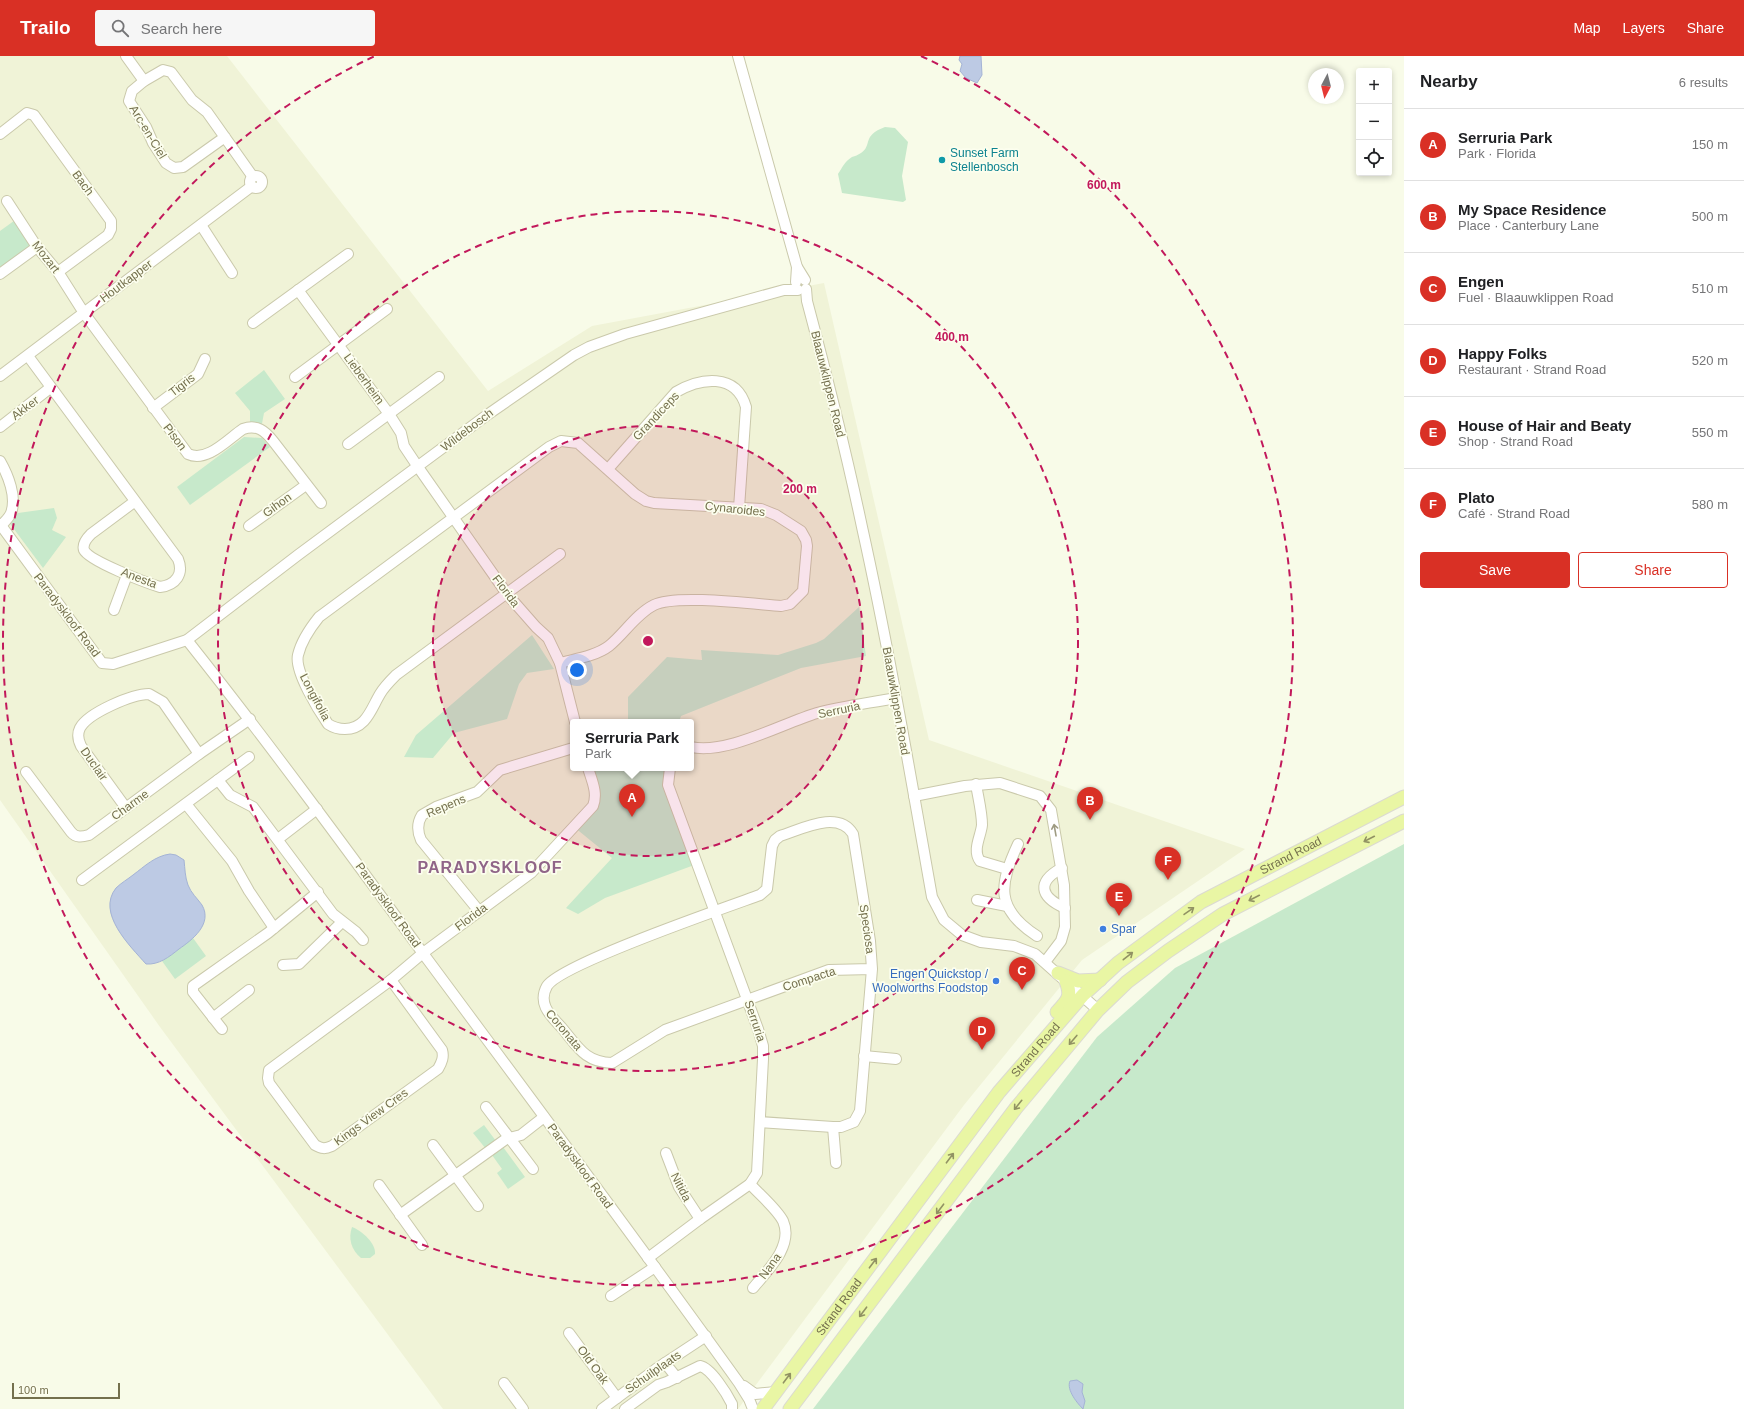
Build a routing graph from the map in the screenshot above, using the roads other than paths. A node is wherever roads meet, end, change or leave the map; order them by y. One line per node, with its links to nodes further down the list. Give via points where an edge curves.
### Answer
1 (126, 56): 3 (street)
2 (738, 56): 14 (street, Blaauwklippen Road, via 797,267)
3 (144, 81): 5 (street, Arc-en-Ciel, via 163,70 171,72 192,100 207,112); 5 (street, Arc-en-Ciel, via 132,91 129,101 169,166 183,167)
4 (0, 133): 11 (street, Bach, via 27,113 34,115 110,221 111,229 108,235)
5 (225, 137): 6 (street, Arc-en-Ciel)
6 (253, 181): 8 (street, Houtkapper)
7 (7, 201): 9 (street, Mozart)
8 (201, 225): 12 (street); 17 (street, Houtkapper)
9 (37, 246): 11 (street, Mozart); 13 (street)
10 (348, 254): 15 (street)
11 (58, 272): 17 (street, Mozart)
12 (232, 273)
13 (0, 274)
14 (800, 286): 31 (street, Wildebosch, via 625,334 589,347 553,368); 46 (street, Blaauwklippen Road, via 835,409 862,527)
15 (298, 290): 18 (street); 19 (street, Lieberheim)
16 (387, 309): 19 (street, Lieberheim)
17 (84, 313): 20 (street, Houtkapper); 26 (street, Pison)
18 (253, 323)
19 (338, 345): 23 (street, Lieberheim); 27 (street, Lieberheim)
20 (28, 356): 22 (street, Houtkapper); 25 (street, Anesta)
21 (205, 359): 26 (street, Tigris, via 198,374)
22 (0, 376)
23 (295, 377)
24 (439, 377): 27 (street, Lieberheim)
25 (50, 388): 28 (street, Akker); 34 (street, Anesta)
26 (153, 408): 33 (street, Pison, via 184,450 193,457 205,455 243,429 260,428 266,432)
27 (389, 414): 29 (street, Lieberheim); 31 (street, Lieberheim, via 401,433 404,446)
28 (0, 427)
29 (348, 444)
30 (0, 461): 38 (street, via 8,478 12,501 10,514)
31 (418, 467): 37 (street, Florida); 44 (street, Wildebosch)
32 (608, 469): 36 (street, Cynaroides, via 646,501); 36 (street, Grandiceps, via 676,392 714,380 721,381 739,394 746,407); 37 (street, Cynaroides, via 578,443 561,441 549,447)
33 (306, 485): 35 (street, Pison); 39 (street, Gihon)
34 (134, 502): 41 (street, Anesta, via 91,534 83,546 88,555); 41 (street, Anesta, via 178,559 181,570 174,582 160,587)
35 (321, 503)
36 (739, 508): 45 (street, Cynaroides, via 767,510 804,535 807,546 804,584 799,596 790,604 781,606 681,600 661,602 643,613 607,648)
37 (454, 518): 42 (street, Florida); 42 (street, Longifolia, via 325,612 312,626 298,654 298,664 328,724 343,729 359,726 366,719 380,693 396,675)
38 (1, 525): 44 (street, Paradyskloof Road, via 102,662 112,664)
39 (249, 526)
40 (560, 554): 42 (street, Longifolia)
41 (128, 575): 43 (street)
42 (507, 594): 45 (street, Florida, via 548,638)
43 (114, 610)
44 (187, 640): 47 (street, Paradyskloof Road)
45 (560, 663): 48 (street, Florida)
46 (896, 698): 49 (street, Serruria, via 818,713 724,747 706,750); 58 (street, Blaauwklippen Road)
47 (250, 719): 51 (street, Charme); 62 (street, Paradyskloof Road)
48 (575, 719)
49 (694, 748)
50 (570, 749): 73 (street, Repens, via 500,770 478,792 422,815 418,826 421,840)
51 (199, 754): 61 (street, Charme); 61 (street, Duclair, via 163,702 149,694 128,698 109,706 82,725 78,736 81,746)
52 (249, 757): 56 (street)
53 (589, 771): 73 (street, Florida, via 596,799 593,806 531,873)
54 (670, 771): 74 (street, Serruria, via 668,785)
55 (26, 772): 61 (street, Charme, via 76,836 89,835)
56 (218, 780): 60 (street); 64 (street, via 230,795 253,808)
57 (976, 784): 58 (street); 66 (street, via 982,822 976,850 978,858 980,861); 67 (street, one-way to 57, via 1051,810 1046,801 1034,794 1000,783)
58 (914, 796): 80 (street, Blaauwklippen Road, via 932,897 944,920 970,939 1014,946 1035,954)
59 (1404, 797): 85 (main road, Strand Road, one-way to 59, via 1157,933 1201,902)
60 (186, 804): 68 (street); 76 (street, via 232,861)
61 (126, 808)
62 (317, 809): 64 (street); 79 (street, Paradyskloof Road)
63 (1404, 821): 89 (main road, Strand Road, one-way to 89, via 1223,914 1127,982)
64 (278, 839): 69 (street)
65 (1018, 844): 66 (street)
66 (1007, 868): 71 (street, via 1004,887)
67 (1062, 868): 72 (street); 72 (street, via 1050,874 1044,885 1053,902)
68 (82, 880)
69 (318, 892): 75 (street); 76 (street)
70 (977, 900): 71 (street)
71 (1007, 906): 77 (street, via 1018,922)
72 (1065, 908): 80 (street, via 1065,934)
73 (479, 911): 79 (street, Florida)
74 (715, 911): 82 (street, Speciosa, via 763,893 768,884 772,846 780,836 826,822 844,824 853,834); 88 (street, Serruria); 88 (street, Coronata, via 608,953 559,976 547,987 545,1007 588,1058 612,1063 665,1030)
75 (342, 922): 78 (street); 81 (street, via 299,964)
76 (274, 928): 90 (street, via 193,986 193,992)
77 (1037, 936)
78 (363, 940)
79 (423, 953): 84 (street, Kings View Cres); 96 (street, Paradyskloof Road)
80 (1045, 962): 83 (street, Blaauwklippen Road)
81 (283, 965)
82 (872, 969): 88 (street, Compacta, via 829,970); 93 (street, Speciosa)
83 (1062, 977): 85 (main road, via 1078,981); 87 (street, Blaauwklippen Road); 92 (main road, via 1070,990 1067,1000 1039,1035)
84 (391, 980): 84 (street, Kings View Cres, via 269,1070 269,1083 315,1146 325,1149 332,1146 442,1064 442,1050)
85 (1100, 980): 87 (main road, Strand Road)
86 (249, 990): 90 (street)
87 (1083, 995): 89 (street, Blaauwklippen Road); 92 (main road, Strand Road)
88 (748, 1000): 97 (street, Serruria, via 763,1046)
89 (1098, 1010): 128 (main road, Strand Road, one-way to 128, via 1016,1108)
90 (213, 1018): 91 (street)
91 (222, 1029)
92 (1033, 1052): 121 (main road, Strand Road, one-way to 92, via 999,1092)
93 (864, 1056): 94 (street); 98 (street, Speciosa, via 860,1111 854,1122)
94 (896, 1059)
95 (486, 1107): 99 (street)
96 (544, 1117): 99 (street, via 521,1134); 111 (street, Paradyskloof Road)
97 (760, 1122): 98 (street, Speciosa); 105 (street, Serruria, via 757,1173)
98 (833, 1127): 102 (street)
99 (509, 1138): 103 (street); 104 (street)
100 (433, 1145): 104 (street)
101 (666, 1153): 109 (street, Nitida, via 679,1187)
102 (836, 1163)
103 (533, 1169)
104 (456, 1176): 107 (street); 108 (street)
105 (750, 1184): 109 (street); 113 (street, Nana, via 782,1220 785,1234 780,1253)
106 (379, 1185): 108 (street)
107 (478, 1206)
108 (400, 1215): 110 (street)
109 (700, 1218): 111 (street)
110 (422, 1245)
111 (648, 1258): 112 (street, Paradyskloof Road)
112 (655, 1267): 114 (street); 116 (street, Paradyskloof Road)
113 (753, 1288)
114 (611, 1296)
115 (569, 1333): 122 (street, Old Oak)
116 (706, 1336): 117 (street, Schuilplaats); 119 (street, Paradyskloof Road)
117 (665, 1363): 118 (street); 122 (street, Schuilplaats)
118 (677, 1378): 125 (street, via 658,1385); 126 (street, via 698,1366 706,1368 729,1399)
119 (740, 1382): 121 (street, Paradyskloof Road, via 755,1394); 127 (street, Paradyskloof Road, via 750,1399)
120 (504, 1383): 123 (street)
121 (776, 1392): 127 (main road, Strand Road)
122 (617, 1398): 124 (street, Schuilplaats)
123 (523, 1409)
124 (602, 1409)
125 (625, 1409)
126 (732, 1409)
127 (761, 1409)
128 (790, 1409)

